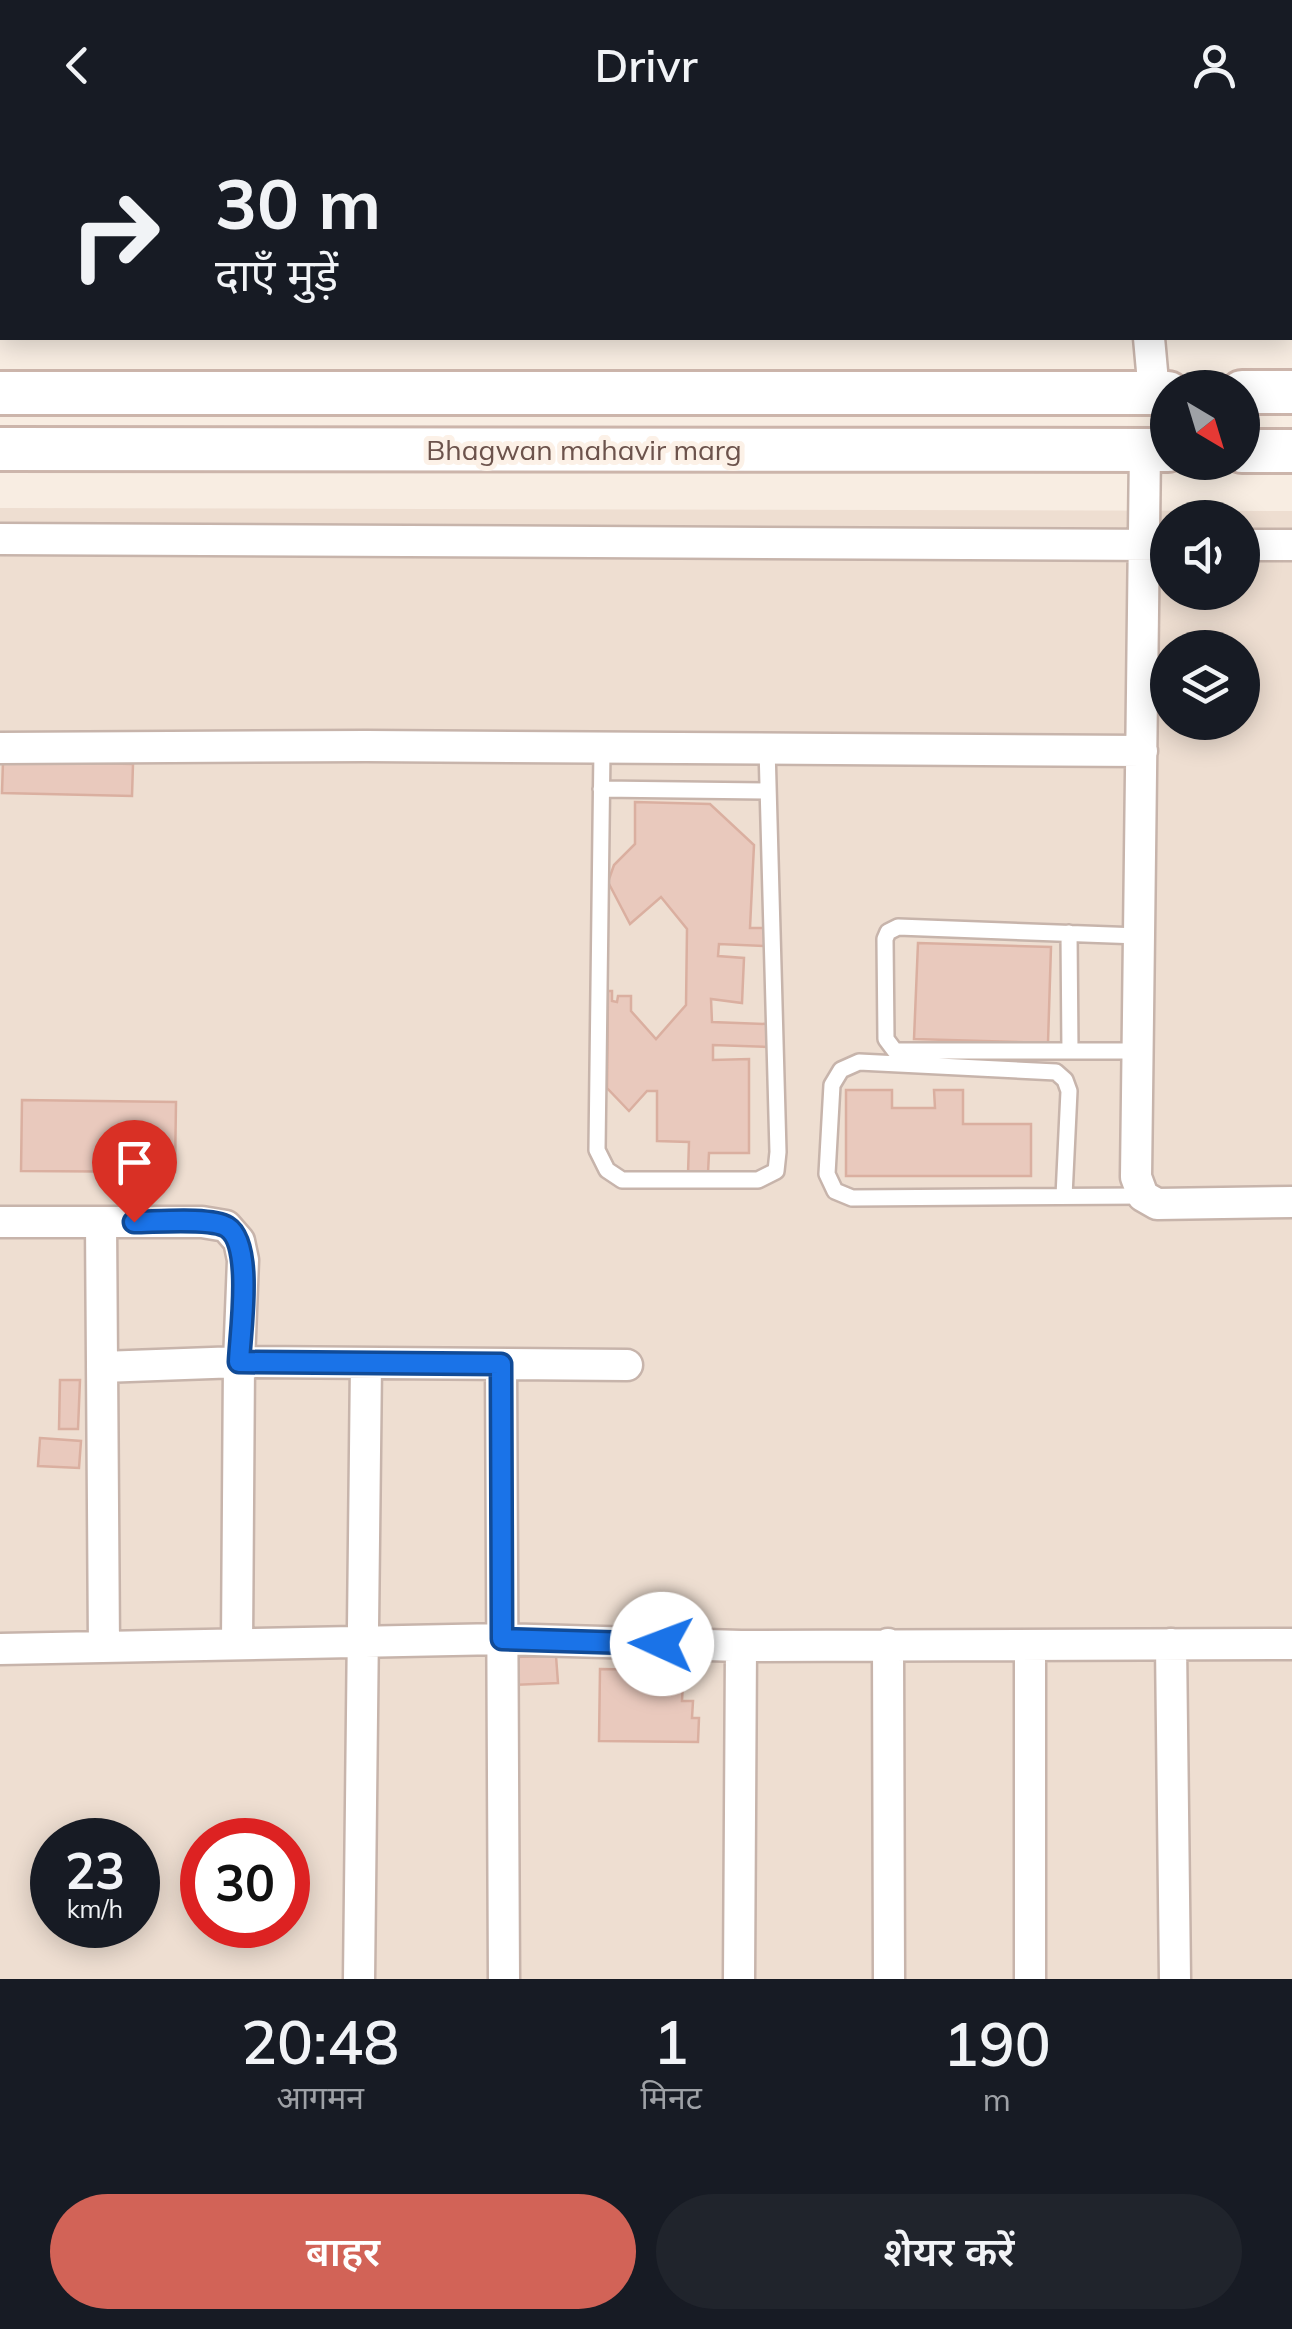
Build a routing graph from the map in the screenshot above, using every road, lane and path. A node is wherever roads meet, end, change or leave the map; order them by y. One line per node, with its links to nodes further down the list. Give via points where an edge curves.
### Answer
1 (1149, 340): 2 (street)
2 (1156, 370)
3 (1150, 392): 7 (main road, Bhagwan mahavir marg)
4 (1260, 392): 5 (main road)
5 (1292, 392)
6 (0, 393): 7 (main road, Bhagwan mahavir marg)
7 (108, 393): 9 (main road)
8 (0, 449): 9 (main road, Bhagwan mahavir marg)
9 (106, 449): 10 (main road, Bhagwan mahavir marg)
10 (1150, 450)
11 (1260, 451): 12 (main road)
12 (1292, 451)
13 (0, 540): 14 (street)
14 (1150, 545)
15 (1260, 545): 16 (street)
16 (1292, 545)
17 (1151, 610): 21 (street)
18 (0, 748): 20 (street)
19 (767, 748): 20 (street); 21 (street); 23 (lane)
20 (602, 749): 22 (lane)
21 (1142, 751): 25 (street)
22 (602, 789): 23 (lane); 23 (lane, via 598,1150 607,1170 622,1180 758,1180 776,1170)
23 (768, 791)
24 (1069, 933): 25 (lane); 26 (lane); 26 (lane, via 898,926 888,932 886,1039 895,1051)
25 (1139, 936): 27 (street)
26 (1070, 1051): 27 (lane)
27 (1137, 1051): 29 (street, via 1136,1177)
28 (1064, 1196): 28 (lane, via 852,1198 835,1191 827,1174 832,1085 858,1062 1056,1072 1069,1091); 29 (lane)
29 (1143, 1196): 30 (street, via 1172,1206)
30 (1292, 1202)
31 (0, 1222): 32 (street)
32 (101, 1222): 33 (street, via 226,1226 240,1241 243,1260); 37 (street)
33 (239, 1362): 34 (street); 37 (street); 40 (street)
34 (366, 1363): 35 (street); 39 (street)
35 (501, 1364): 36 (street); 38 (street)
36 (626, 1366)
37 (102, 1367): 46 (street)
38 (502, 1639): 39 (street); 44 (street); 49 (street)
39 (363, 1642): 40 (street); 48 (street)
40 (237, 1644): 46 (street)
41 (888, 1644): 44 (street); 45 (street); 51 (street)
42 (1170, 1644): 43 (street); 45 (street); 53 (street)
43 (1292, 1644)
44 (741, 1646): 50 (street)
45 (1030, 1646): 52 (street)
46 (104, 1647): 47 (street)
47 (0, 1649)
48 (359, 1979)
49 (504, 1979)
50 (739, 1979)
51 (889, 1979)
52 (1030, 1979)
53 (1176, 1979)

